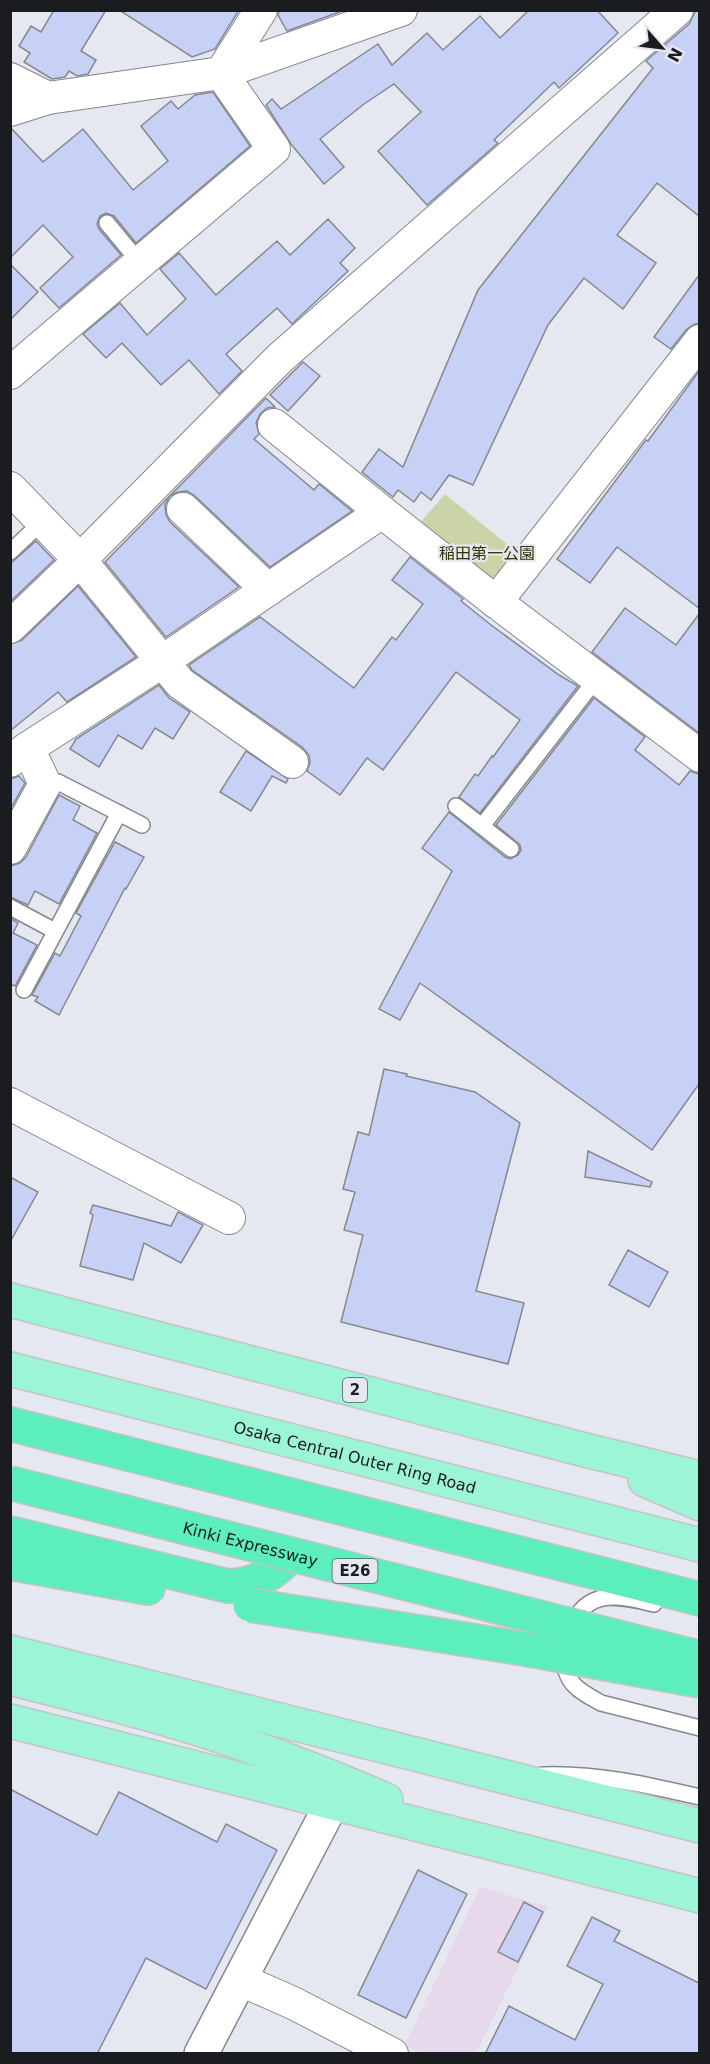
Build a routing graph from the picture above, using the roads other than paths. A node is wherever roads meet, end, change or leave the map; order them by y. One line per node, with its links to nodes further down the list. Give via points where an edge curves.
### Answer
1 (261, 10): 4 (street)
2 (401, 10): 4 (street)
3 (677, 10): 18 (street, via 280,358)
4 (221, 73): 6 (street); 9 (street, via 274,149)
5 (10, 80): 6 (street)
6 (48, 98): 7 (street)
7 (10, 110)
8 (107, 223): 9 (lane)
9 (140, 263): 11 (street)
10 (699, 341): 20 (street)
11 (10, 373)
12 (274, 425): 15 (street)
13 (10, 488): 16 (street)
14 (183, 509): 19 (street)
15 (382, 512): 19 (street); 20 (street)
16 (44, 521): 17 (lane); 18 (street)
17 (10, 552)
18 (80, 560): 21 (street); 22 (street)
19 (268, 590): 22 (street)
20 (496, 602): 23 (street)
21 (10, 627)
22 (164, 661): 24 (street); 26 (street, via 180,683)
23 (597, 678): 25 (street); 31 (lane)
24 (19, 754): 27 (street)
25 (699, 756)
26 (292, 762)
27 (45, 784): 29 (lane, via 58,782); 32 (street)
28 (456, 806): 31 (lane)
29 (119, 813): 30 (lane); 35 (lane)
30 (142, 825)
31 (482, 826): 33 (lane)
32 (10, 848)
33 (511, 849)
34 (10, 907): 35 (lane)
35 (55, 931): 36 (lane)
36 (24, 990)
37 (10, 1104): 38 (street)
38 (229, 1218)
39 (10, 1300): 42 (main road, 2)
40 (10, 1370): 47 (main road, Osaka Central Outer Ring Road)
41 (10, 1424): 50 (highway)
42 (581, 1449): 43 (main road, 2); 45 (main road)
43 (699, 1478)
44 (10, 1483): 53 (highway, Kinki Expressway / E26, bridge)
45 (699, 1503)
46 (10, 1533): 48 (highway, via 228,1587 268,1575)
47 (699, 1545)
48 (290, 1555)
49 (10, 1563): 55 (highway, bridge)
50 (699, 1599)
51 (668, 1607): 57 (lane, via 602,1597 587,1604 568,1635 564,1662 572,1685 601,1703)
52 (10, 1652): 58 (main road)
53 (699, 1658)
54 (10, 1678): 62 (main road, via 234,1740)
55 (699, 1680)
56 (10, 1721): 60 (main road)
57 (699, 1728)
58 (502, 1776): 59 (lane, via 581,1774); 61 (main road)
59 (699, 1797)
60 (332, 1803): 62 (main road); 64 (street)
61 (699, 1826)
62 (484, 1842): 63 (main road)
63 (699, 1896)
64 (241, 1980): 65 (street); 66 (street)
65 (387, 2052)
66 (201, 2054)

